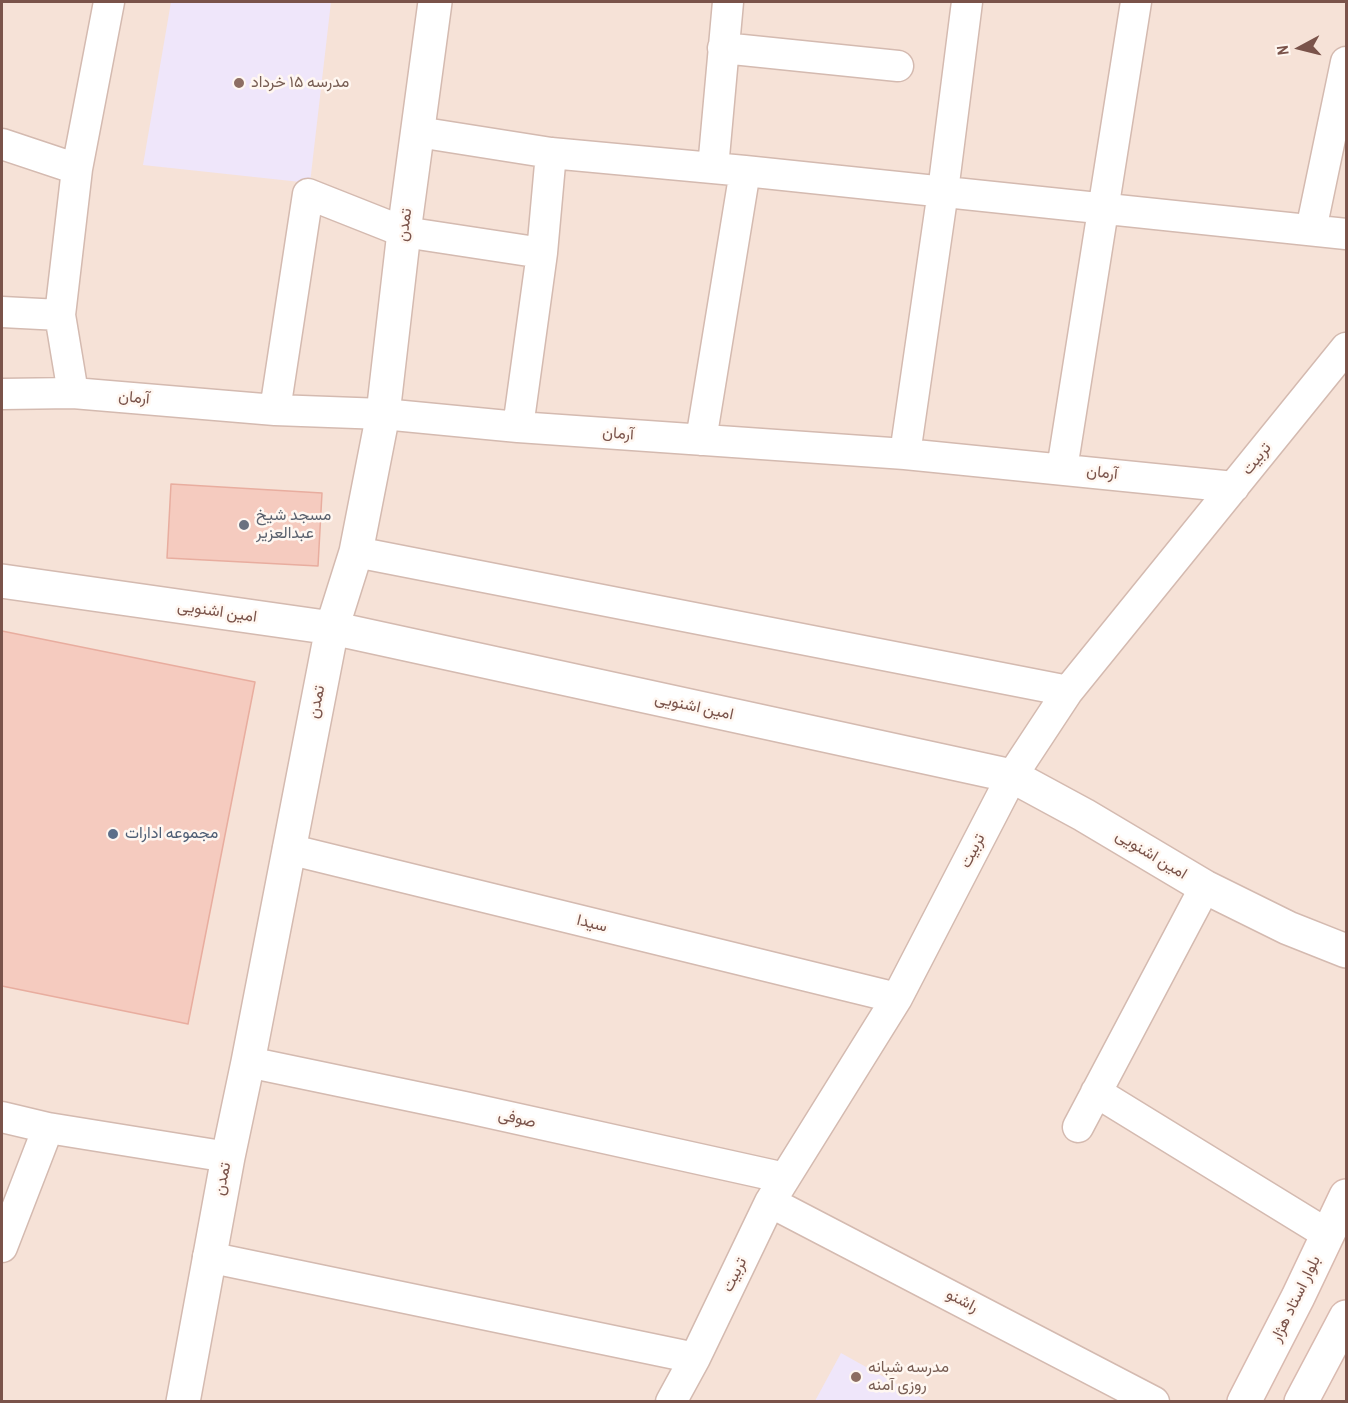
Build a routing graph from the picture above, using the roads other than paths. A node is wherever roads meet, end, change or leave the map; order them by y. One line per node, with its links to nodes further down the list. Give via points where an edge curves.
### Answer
1 (109, 2): 13 (street)
2 (435, 2): 9 (street, تمدن)
3 (728, 2): 6 (street)
4 (967, 2): 15 (street)
5 (1136, 2): 16 (street)
6 (723, 48): 8 (street); 12 (street)
7 (1347, 62): 17 (street)
8 (898, 66)
9 (418, 132): 11 (street); 18 (street, تمدن)
10 (2, 144): 13 (street)
11 (551, 153): 12 (street); 20 (street)
12 (713, 168): 14 (street)
13 (77, 169): 22 (street)
14 (745, 171): 15 (street); 29 (street)
15 (942, 191): 16 (street); 30 (street)
16 (1103, 208): 17 (street); 31 (street)
17 (1311, 230): 19 (street)
18 (404, 232): 20 (street); 26 (street, via 308,194); 27 (street, تمدن)
19 (1347, 234)
20 (542, 253): 28 (street)
21 (2, 312): 22 (street)
22 (60, 315): 24 (street)
23 (1347, 348): 32 (street, تربیت)
24 (73, 393): 25 (street, آرمان); 26 (street, آرمان)
25 (2, 394)
26 (275, 410): 27 (street, آرمان)
27 (382, 414): 28 (street, آرمان); 33 (street, تمدن)
28 (518, 427): 29 (street, آرمان)
29 (701, 440): 30 (street, آرمان)
30 (905, 454): 31 (street, آرمان)
31 (1062, 469): 32 (street, آرمان)
32 (1234, 487): 36 (street, تربیت)
33 (356, 552): 35 (street, تمدن); 36 (street)
34 (2, 581): 35 (street, امین اشنویی)
35 (332, 628): 37 (street, امین اشنویی); 38 (street, تمدن)
36 (1068, 691): 37 (street, تربیت)
37 (1012, 776): 39 (street, امین اشنویی); 41 (street, تربیت)
38 (288, 849): 41 (street, سیدا); 42 (street, تمدن)
39 (1205, 887): 40 (street, امین اشنویی, via 1288,928); 43 (street)
40 (1347, 951)
41 (897, 998): 48 (street, تربیت)
42 (248, 1062): 47 (street, تمدن); 48 (street, صوفی, via 464,1107)
43 (1096, 1092): 45 (street); 50 (street)
44 (2, 1117): 46 (street)
45 (1078, 1127)
46 (48, 1128): 47 (street); 51 (street)
47 (228, 1157): 52 (street, تمدن)
48 (778, 1190): 54 (street, تربیت); 57 (street, راشنو)
49 (1347, 1196): 50 (street, بلوار استاد هژار)
50 (1327, 1234): 58 (street, بلوار استاد هژار)
51 (2, 1247)
52 (208, 1257): 54 (street); 55 (street, تمدن)
53 (1347, 1317): 59 (street)
54 (695, 1358): 56 (street, تربیت)
55 (183, 1401)
56 (671, 1401)
57 (1154, 1401)
58 (1244, 1401)
59 (1301, 1401)

